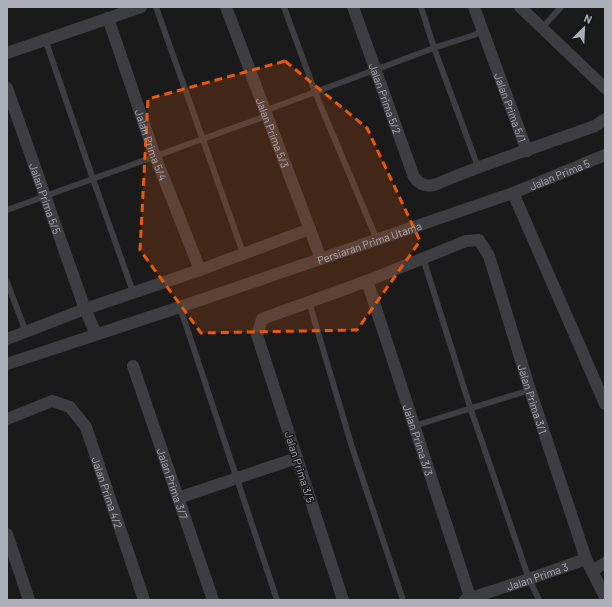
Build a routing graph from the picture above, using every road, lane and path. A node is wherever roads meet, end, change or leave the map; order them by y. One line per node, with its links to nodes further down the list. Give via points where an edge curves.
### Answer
1 (141, 7): 10 (street)
2 (156, 7): 22 (lane)
3 (226, 7): 20 (street, Jalan Prima 5/3)
4 (284, 7): 19 (lane)
5 (353, 7): 16 (street, Jalan Prima 5/2)
6 (421, 7): 14 (lane)
7 (520, 7): 11 (street)
8 (561, 7): 11 (lane)
9 (479, 10): 12 (street, Jalan Prima 5/1)
10 (108, 18): 13 (street); 25 (street, Jalan Prima 5/4)
11 (542, 28): 18 (street)
12 (484, 32): 14 (lane); 23 (street, Jalan Prima 5/1)
13 (45, 39): 15 (street); 27 (lane)
14 (434, 48): 16 (lane); 26 (lane)
15 (7, 53)
16 (376, 70): 19 (lane); 26 (street, Jalan Prima 5/2, via 417,182 431,186)
17 (7, 88): 29 (street, Jalan Prima 5/5)
18 (605, 88)
19 (315, 92): 20 (lane); 32 (lane)
20 (265, 113): 22 (lane); 31 (street, Jalan Prima 5/3)
21 (605, 119): 23 (street, Jalan Prima 5/1, via 595,126)
22 (203, 139): 25 (lane); 33 (lane)
23 (527, 151): 26 (street)
24 (605, 155): 28 (street, Jalan Prima 5)
25 (155, 156): 27 (lane); 36 (street, Jalan Prima 5/4)
26 (478, 167)
27 (93, 179): 29 (lane); 39 (lane)
28 (513, 194): 32 (street, Persiaran Prima Utama); 49 (street)
29 (45, 196): 30 (lane); 42 (street, Jalan Prima 5/5)
30 (7, 210)
31 (310, 229): 33 (street); 35 (street, Jalan Prima 5/3)
32 (377, 240): 35 (street, Persiaran Prima Utama)
33 (243, 253): 36 (street)
34 (423, 258): 37 (street); 48 (street, Jalan Prima 3/1, via 466,241 479,240 489,256); 50 (lane)
35 (321, 259): 41 (street, Persiaran Prima Utama)
36 (200, 270): 39 (street)
37 (367, 281): 40 (street); 52 (street, Jalan Prima 3/3)
38 (7, 282): 43 (lane)
39 (133, 292): 42 (street)
40 (309, 302): 53 (street, Jalan Prima 3/5, via 262,319 257,335); 67 (lane, via 352,447)
41 (180, 307): 44 (street, Persiaran Prima Utama); 54 (lane)
42 (85, 309): 43 (street); 44 (street, Jalan Prima 5/5)
43 (26, 332): 45 (street)
44 (96, 334): 46 (street, Persiaran Prima Utama)
45 (7, 338)
46 (7, 364)
47 (133, 366): 55 (street, Jalan Prima 3/7)
48 (530, 390): 50 (lane); 57 (street, Jalan Prima 3/1)
49 (605, 404)
50 (470, 408): 52 (lane); 60 (lane)
51 (7, 419): 63 (street, Jalan Prima 4/2, via 52,401 70,407 86,427)
52 (414, 426): 68 (street, Jalan Prima 3/3)
53 (297, 458): 54 (street); 66 (street, Jalan Prima 3/5)
54 (237, 478): 55 (street); 65 (lane)
55 (178, 498): 64 (street, Jalan Prima 3/7)
56 (7, 534): 62 (street)
57 (586, 559): 59 (street, Jalan Prima 3/1); 60 (street, Jalan Prima 3)
58 (605, 563): 59 (street)
59 (592, 572): 61 (street, Jalan Prima 3/1)
60 (529, 579): 68 (street, Jalan Prima 3); 69 (lane)
61 (605, 598)
62 (29, 600)
63 (144, 600)
64 (213, 600)
65 (276, 600)
66 (343, 600)
67 (403, 600)
68 (469, 600)
69 (539, 600)

